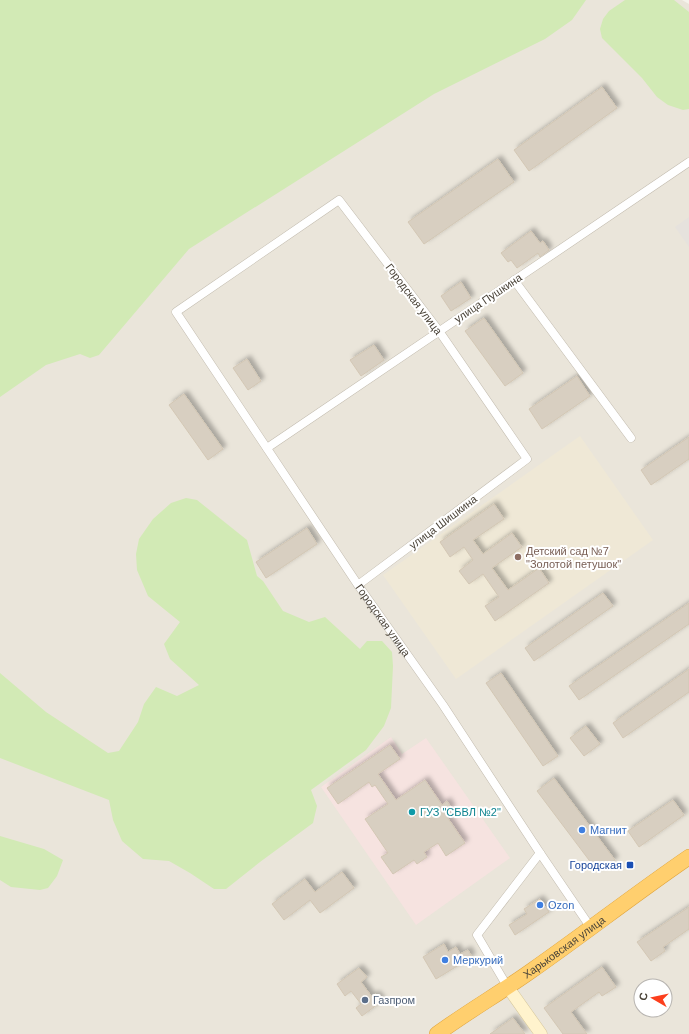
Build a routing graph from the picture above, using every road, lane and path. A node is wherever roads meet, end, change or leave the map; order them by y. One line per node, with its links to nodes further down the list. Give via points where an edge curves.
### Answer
1 (689, 162): 2 (street, улица Пушкина)
2 (514, 280): 3 (street, улица Пушкина); 4 (street)
3 (439, 331): 5 (street, улица Пушкина); 5 (street, Городская улица, via 339,200 176,312); 6 (street, Городская улица)
4 (631, 438)
5 (267, 448): 7 (street, Городская улица)
6 (527, 459): 7 (street, улица Шишкина)
7 (358, 585): 8 (street, Городская улица, via 443,705)
8 (540, 853): 10 (street, Городская улица); 11 (street, via 476,935)
9 (689, 857): 10 (highway, Харьковская улица)
10 (591, 928): 11 (highway, Харьковская улица)
11 (507, 986): 12 (highway, Харьковская улица); 13 (street)
12 (437, 1034)
13 (541, 1034)

